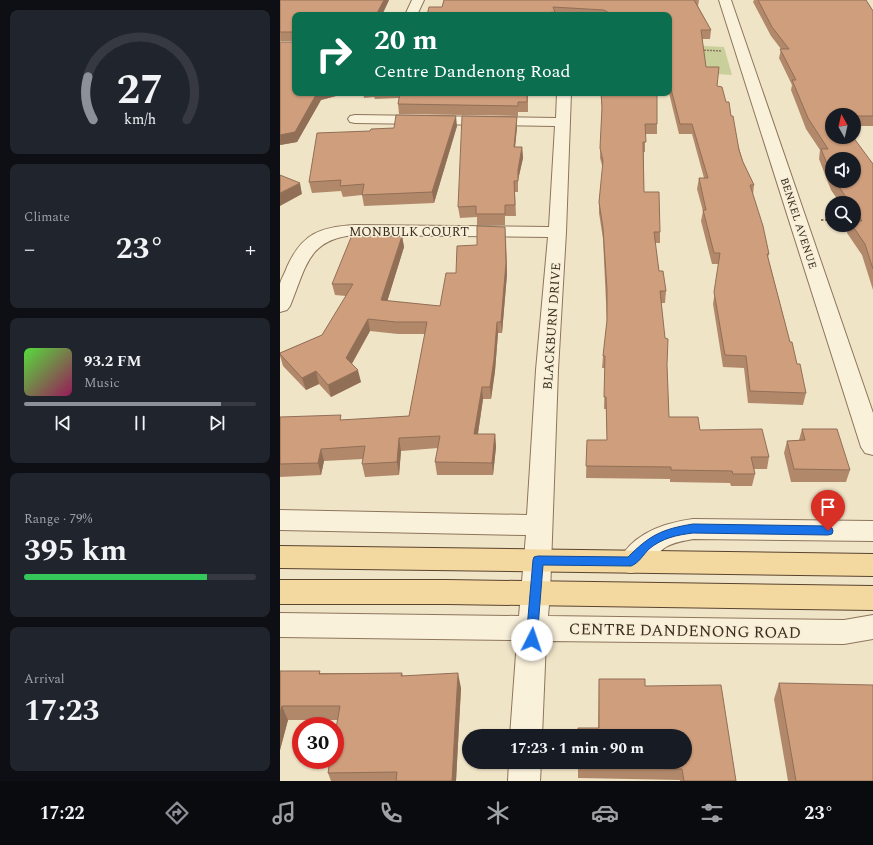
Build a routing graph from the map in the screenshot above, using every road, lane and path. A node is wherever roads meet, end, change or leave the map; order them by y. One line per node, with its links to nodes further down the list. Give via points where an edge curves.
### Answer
1 (418, 0): 3 (street)
2 (725, 0): 5 (street, BENKEL AVENUE)
3 (412, 12)
4 (699, 50): 5 (path)
5 (741, 51): 11 (street, BENKEL AVENUE)
6 (564, 96): 8 (street, BLACKBURN DRIVE)
7 (355, 120): 8 (street)
8 (563, 122): 9 (street, BLACKBURN DRIVE)
9 (557, 232): 10 (street, MONBULK COURT, via 355,230 330,234 307,247); 13 (street, BLACKBURN DRIVE)
10 (280, 306)
11 (873, 447)
12 (280, 520): 13 (street)
13 (540, 525): 16 (street, BLACKBURN DRIVE)
14 (873, 531): 17 (street, via 693,528 660,537 646,546)
15 (280, 557): 16 (main road)
16 (538, 560): 17 (main road); 20 (street, BLACKBURN DRIVE)
17 (631, 562): 18 (main road)
18 (873, 565)
19 (280, 592): 20 (main road)
20 (536, 594): 21 (main road); 24 (street, BLACKBURN DRIVE)
21 (873, 598)
22 (280, 625): 24 (street, CENTRE DANDENONG ROAD)
23 (873, 627): 24 (street, CENTRE DANDENONG ROAD, via 844,632)
24 (532, 628): 25 (street, BLACKBURN DRIVE)
25 (526, 729)
26 (525, 769): 27 (street)
27 (524, 781)

